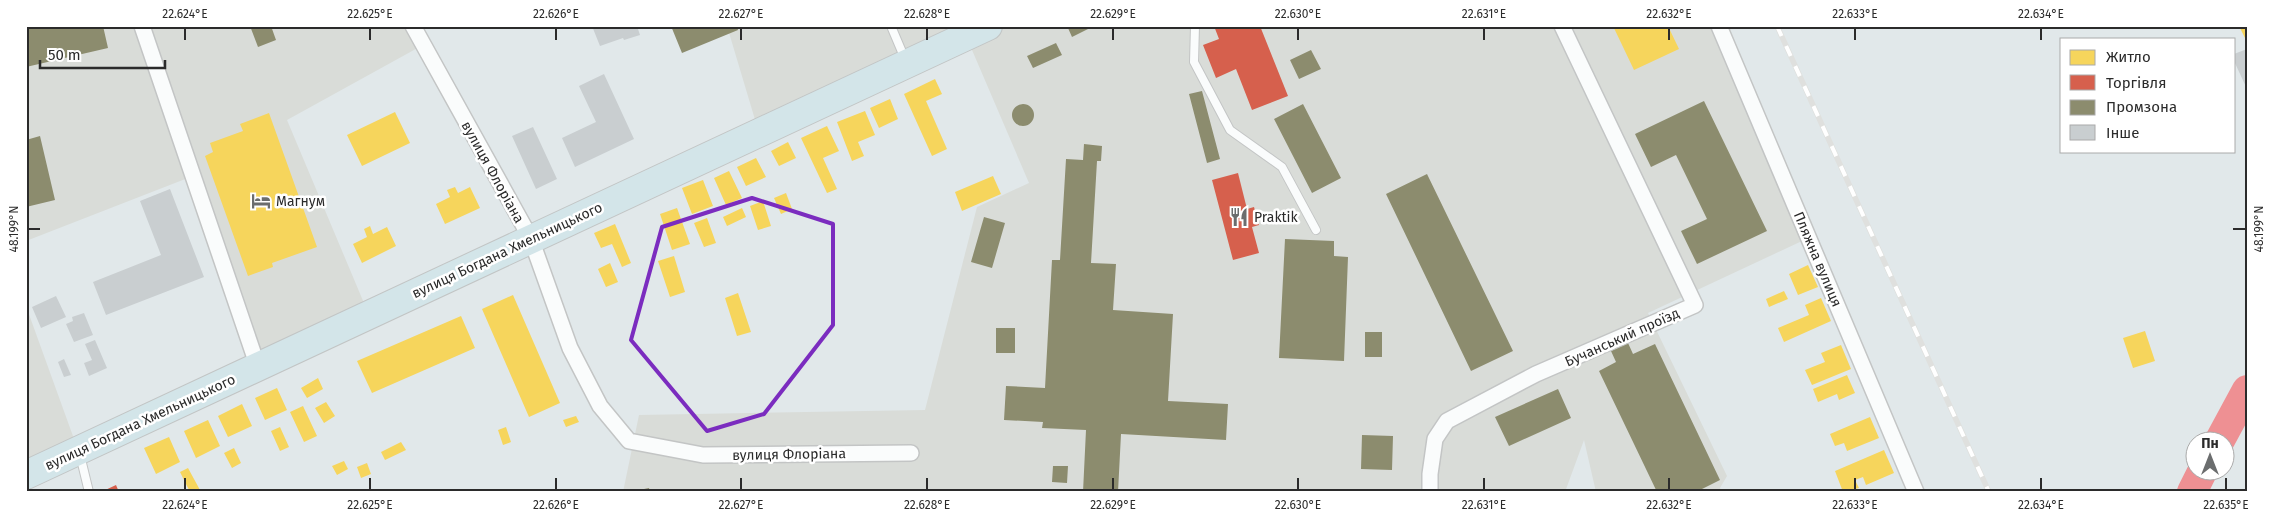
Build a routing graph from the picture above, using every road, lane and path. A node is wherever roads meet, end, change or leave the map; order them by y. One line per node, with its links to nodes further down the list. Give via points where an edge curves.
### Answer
1 (142, 26): 11 (street)
2 (413, 26): 10 (street, вулиця Флоріана)
3 (890, 26): 8 (lane)
4 (988, 26): 8 (highway, вулиця Богдана Хмельницького)
5 (1194, 26): 9 (lane, via 1194,62 1230,130 1282,168)
6 (1562, 26): 16 (street, Бучанський проїзд, via 1695,305 1536,374 1447,421 1435,439)
7 (1719, 26): 17 (street, Пляжна вулиця)
8 (907, 64): 10 (highway, вулиця Богдана Хмельницького)
9 (1316, 230)
10 (531, 239): 11 (highway, вулиця Богдана Хмельницького); 13 (street, вулиця Флоріана, via 570,348 600,406 629,441 703,455)
11 (258, 366): 12 (highway, вулиця Богдана Хмельницького)
12 (78, 450): 14 (highway, вулиця Богдана Хмельницького); 15 (lane)
13 (910, 454)
14 (26, 475)
15 (89, 492)
16 (1430, 492)
17 (1916, 492)

